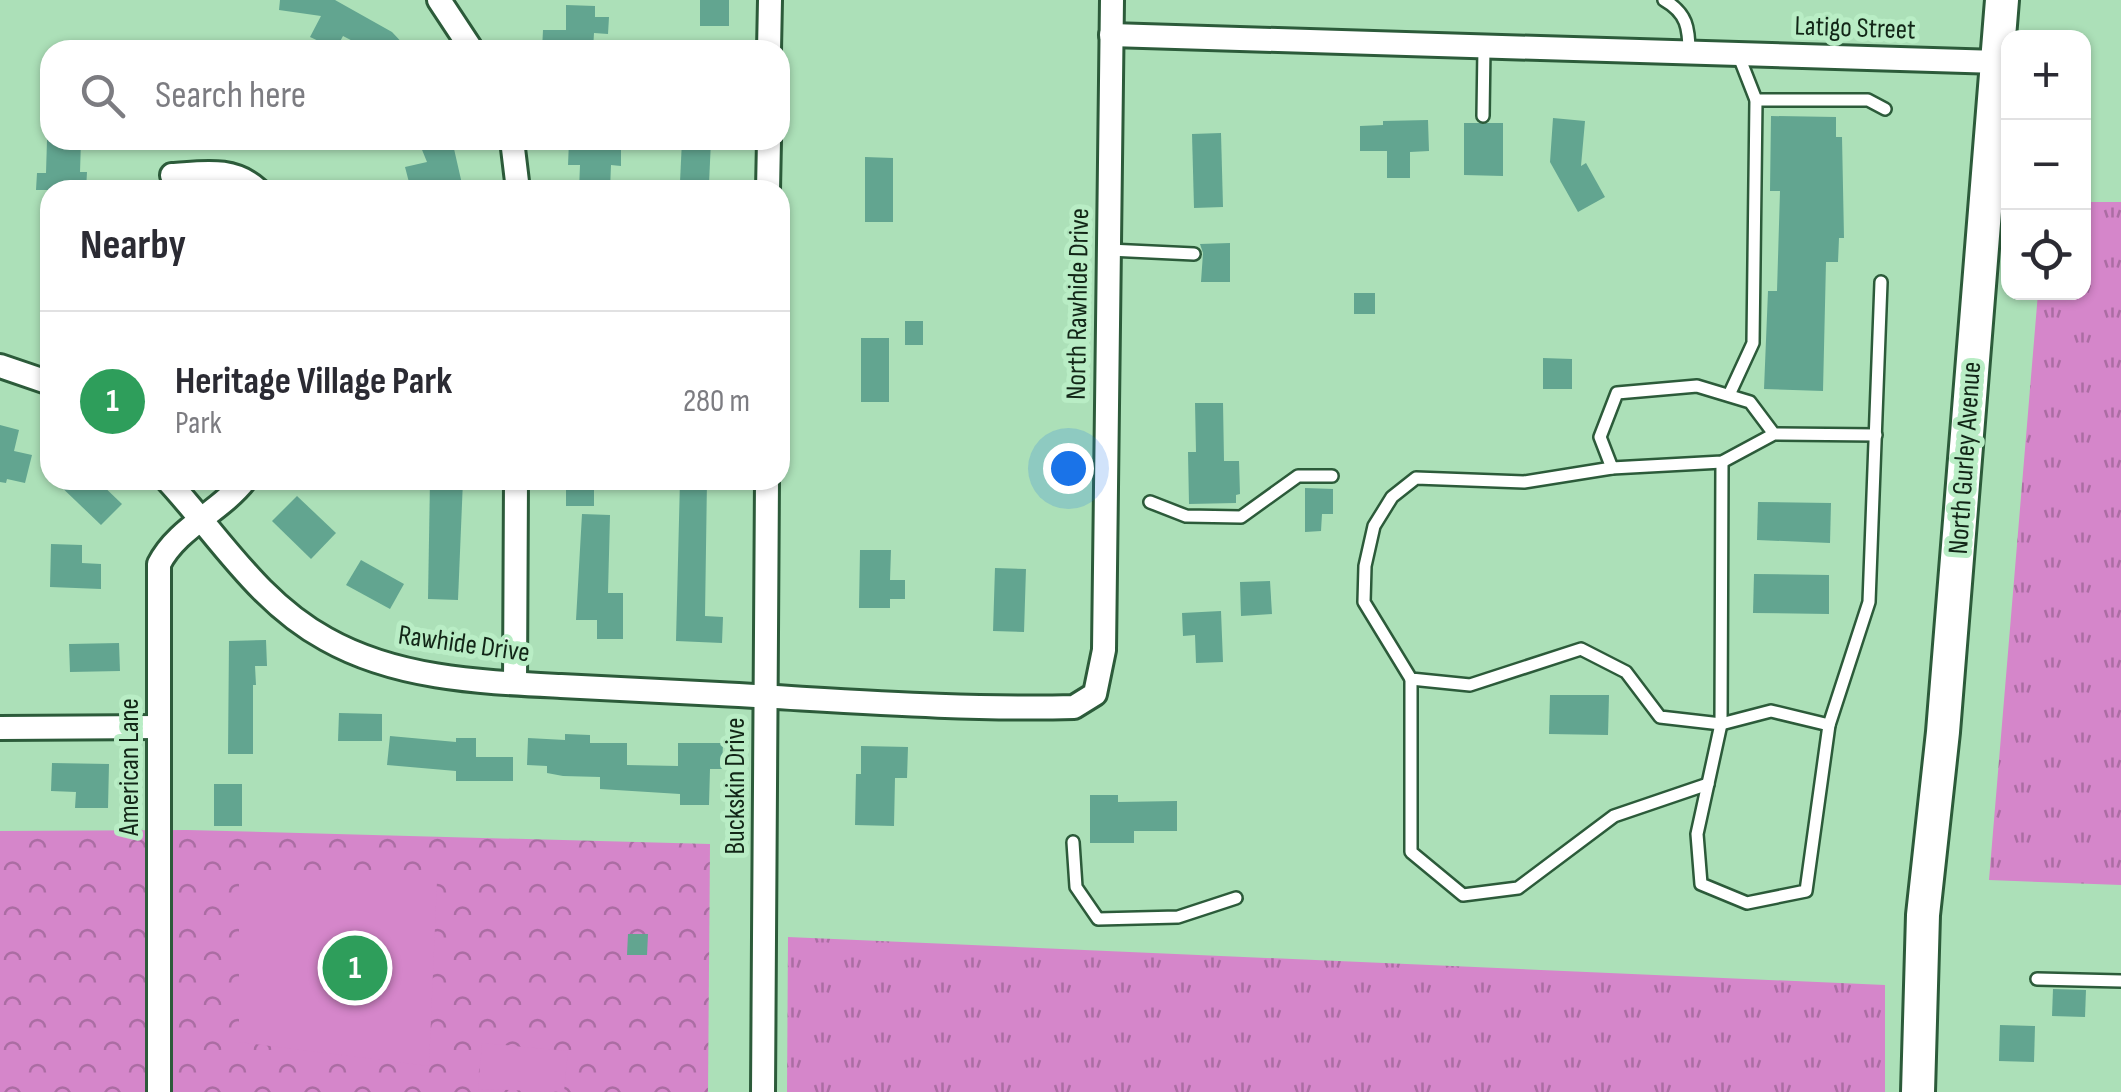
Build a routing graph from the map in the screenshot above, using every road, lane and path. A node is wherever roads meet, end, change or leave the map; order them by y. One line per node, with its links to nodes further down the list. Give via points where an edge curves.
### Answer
1 (770, 0): 8 (street)
2 (1112, 0): 6 (street, North Rawhide Drive)
3 (1664, 0): 10 (lane, via 1689,27)
4 (2002, 0): 12 (street, North Gurley Avenue)
5 (442, 1): 7 (street)
6 (1111, 35): 9 (street, Latigo Street); 22 (street, North Rawhide Drive)
7 (466, 40)
8 (769, 40)
9 (1484, 46): 10 (street, Latigo Street); 15 (lane)
10 (1689, 53): 11 (street, Latigo Street)
11 (1738, 54): 12 (street, Latigo Street); 13 (lane)
12 (1998, 62): 53 (street, North Gurley Avenue, via 1923,915)
13 (1756, 100): 14 (lane, via 1868,100); 27 (lane, via 1753,343)
14 (1885, 109)
15 (1483, 116)
16 (513, 150): 20 (street)
17 (768, 150): 21 (street)
18 (172, 175): 19 (street, via 220,172)
19 (247, 180)
20 (517, 180)
21 (768, 180)
22 (1109, 250): 23 (lane); 41 (street, North Rawhide Drive, via 1104,650 1095,694 1074,708)
23 (1194, 254)
24 (1882, 282): 29 (lane)
25 (0, 366): 26 (street)
26 (40, 380)
27 (1728, 396): 28 (lane, via 1750,402); 31 (lane, via 1696,386 1617,392 1600,437)
28 (1774, 434): 29 (lane); 30 (lane)
29 (1876, 435): 43 (lane, via 1869,602)
30 (1722, 462): 31 (lane); 42 (lane)
31 (1612, 468): 39 (lane, via 1524,482 1416,478 1392,497 1374,526 1364,602)
32 (1332, 476): 37 (lane, via 1298,476 1241,517 1186,516)
33 (176, 490): 38 (street, Rawhide Drive)
34 (234, 490): 38 (street, American Lane)
35 (516, 490): 40 (street)
36 (766, 490): 41 (street, Buckskin Drive)
37 (1150, 502)
38 (204, 519): 40 (street, Rawhide Drive, via 252,582 326,640 420,673); 44 (street, American Lane, via 168,545 159,564)
39 (1410, 678): 42 (lane, via 1470,685 1582,650 1626,672 1660,717); 46 (lane, via 1412,852 1463,895 1518,888 1614,816)
40 (515, 684): 41 (street, Rawhide Drive)
41 (765, 696): 52 (street, Buckskin Drive)
42 (1721, 724): 43 (lane, via 1771,711); 46 (lane)
43 (1829, 724): 46 (lane, via 1806,892 1747,903 1701,884 1697,834)
44 (158, 727): 45 (street); 51 (street, American Lane)
45 (0, 728)
46 (1708, 784)
47 (1073, 842): 48 (lane, via 1076,887 1098,919 1178,917)
48 (1236, 898)
49 (2037, 979): 50 (lane)
50 (2121, 981)
51 (159, 1092)
52 (763, 1092)
53 (1918, 1092)

